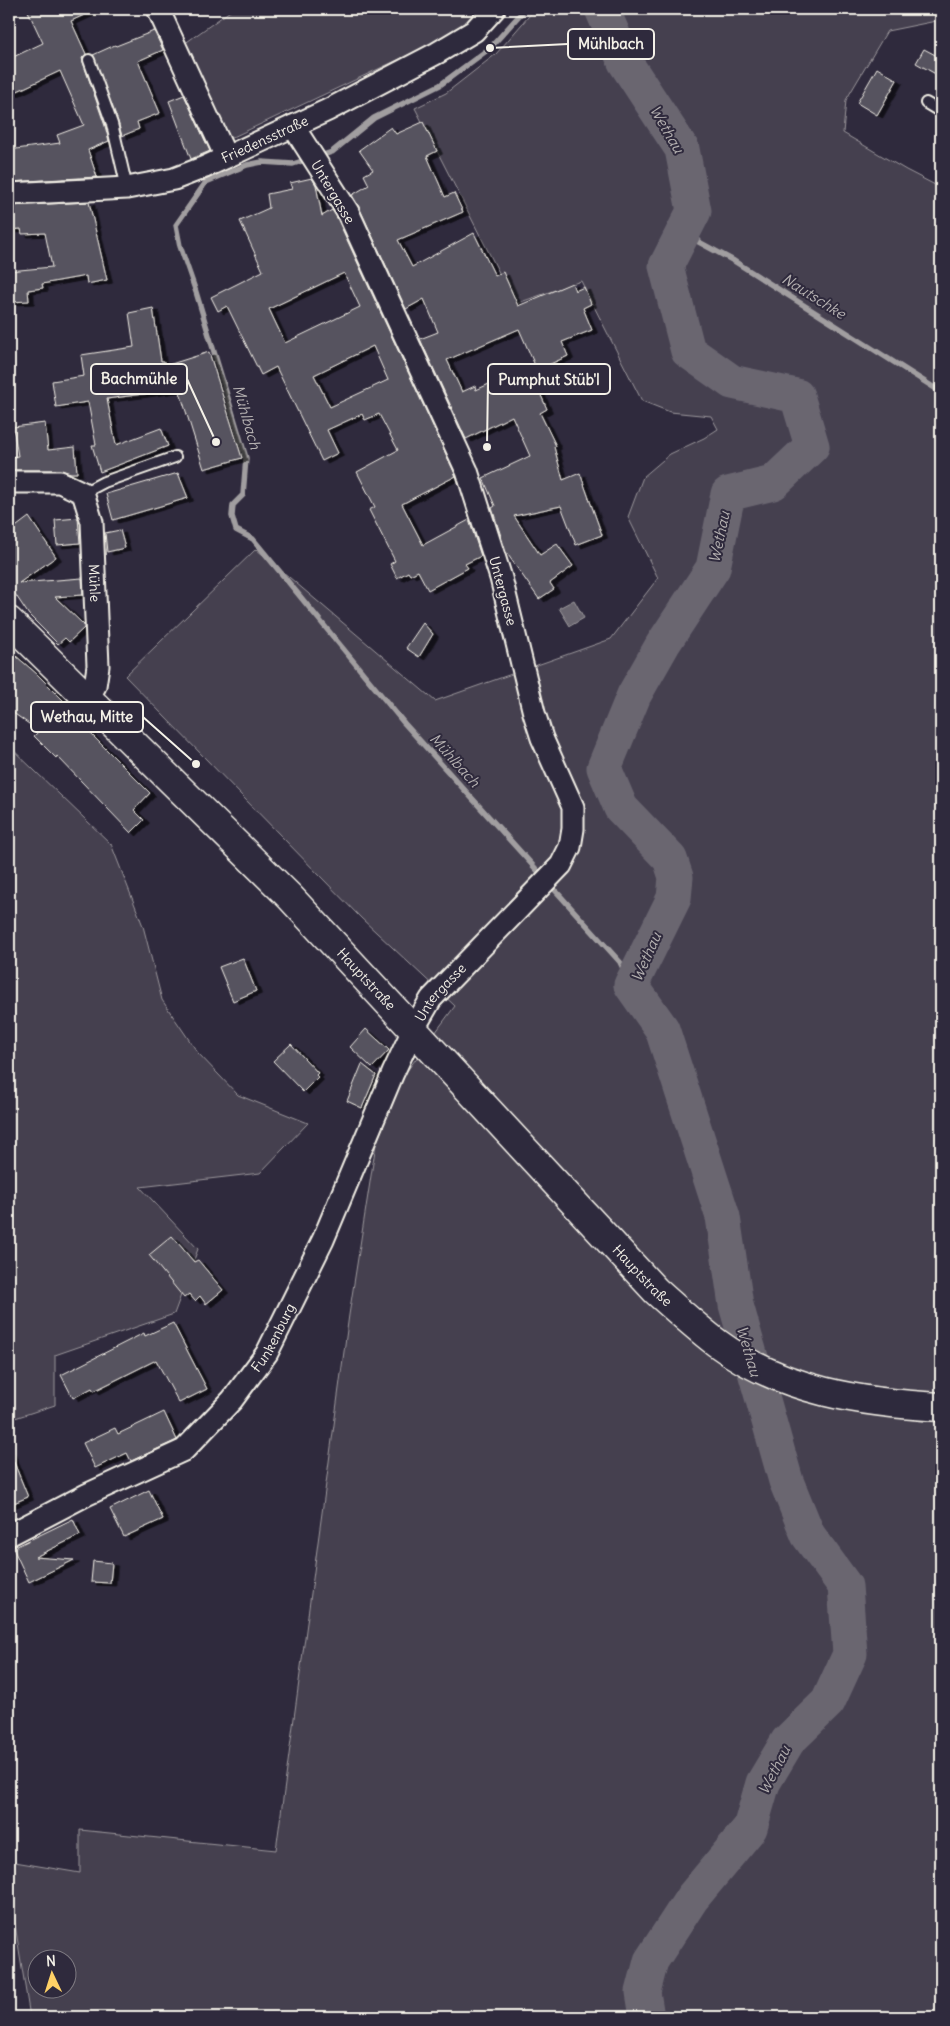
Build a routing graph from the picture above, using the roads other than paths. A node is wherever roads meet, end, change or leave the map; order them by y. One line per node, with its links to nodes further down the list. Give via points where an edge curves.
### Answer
1 (494, 9): 6 (street, Friedensstraße, via 474,31 457,43)
2 (163, 12): 7 (street)
3 (89, 60): 8 (lane, via 112,124)
4 (926, 103): 5 (lane)
5 (941, 112)
6 (293, 126): 7 (street, Friedensstraße); 16 (street, Untergasse, via 348,212 467,471 501,578 534,713 573,807 570,847 561,866 433,997)
7 (226, 157): 8 (street, Friedensstraße, via 174,179)
8 (128, 188): 9 (street, Friedensstraße)
9 (9, 194)
10 (174, 457): 12 (lane, via 104,482)
11 (9, 482): 12 (street, via 60,482)
12 (83, 493): 15 (street, Mühle, via 92,522 98,666 95,686)
13 (9, 603): 14 (street)
14 (11, 629): 15 (main road, Hauptstraße)
15 (88, 698): 16 (main road, Hauptstraße, via 282,890)
16 (413, 1030): 17 (main road, Hauptstraße, via 656,1291 718,1343 786,1380 835,1395); 18 (street, Funkenburg, via 323,1240 267,1353 232,1400 184,1450)
17 (941, 1407)
18 (9, 1535)

